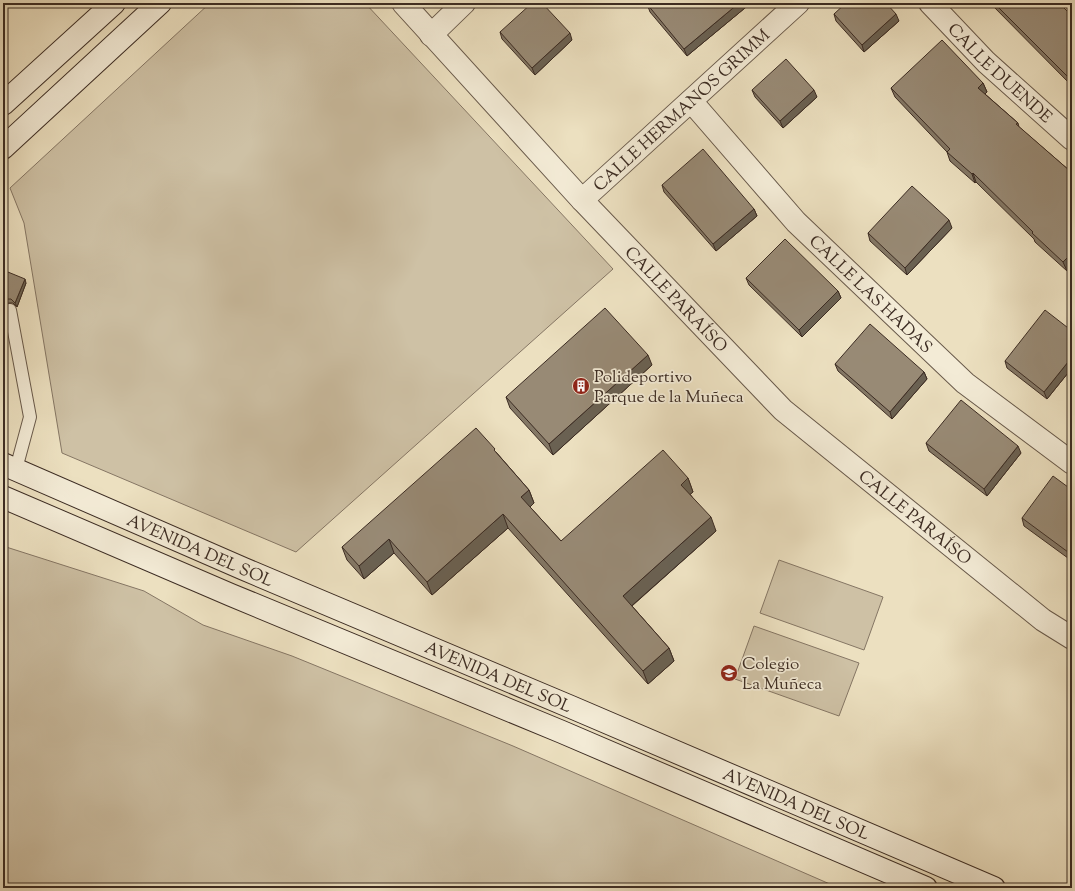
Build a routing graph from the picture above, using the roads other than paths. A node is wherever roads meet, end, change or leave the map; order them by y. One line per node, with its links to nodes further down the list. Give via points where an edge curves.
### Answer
1 (114, 3): 9 (street)
2 (160, 3): 11 (street)
3 (403, 3): 7 (street, CALLE PARAÍSO)
4 (464, 3): 7 (street)
5 (798, 3): 8 (street, CALLE HERMANOS GRIMM)
6 (930, 3): 10 (street, CALLE DUENDE, via 986,62)
7 (431, 34): 12 (street, CALLE PARAÍSO)
8 (691, 101): 12 (street, CALLE HERMANOS GRIMM); 14 (street, CALLE LAS HADAS, via 796,222 965,383)
9 (3, 104)
10 (1072, 139)
11 (3, 148)
12 (582, 200): 17 (street, CALLE PARAÍSO, via 783,410 1043,620)
13 (10, 310): 15 (lane, via 30,417)
14 (1072, 464)
15 (10, 467): 19 (street, AVENIDA DEL SOL)
16 (3, 497): 18 (street, AVENIDA DEL SOL)
17 (1072, 638)
18 (926, 888)
19 (994, 888)

